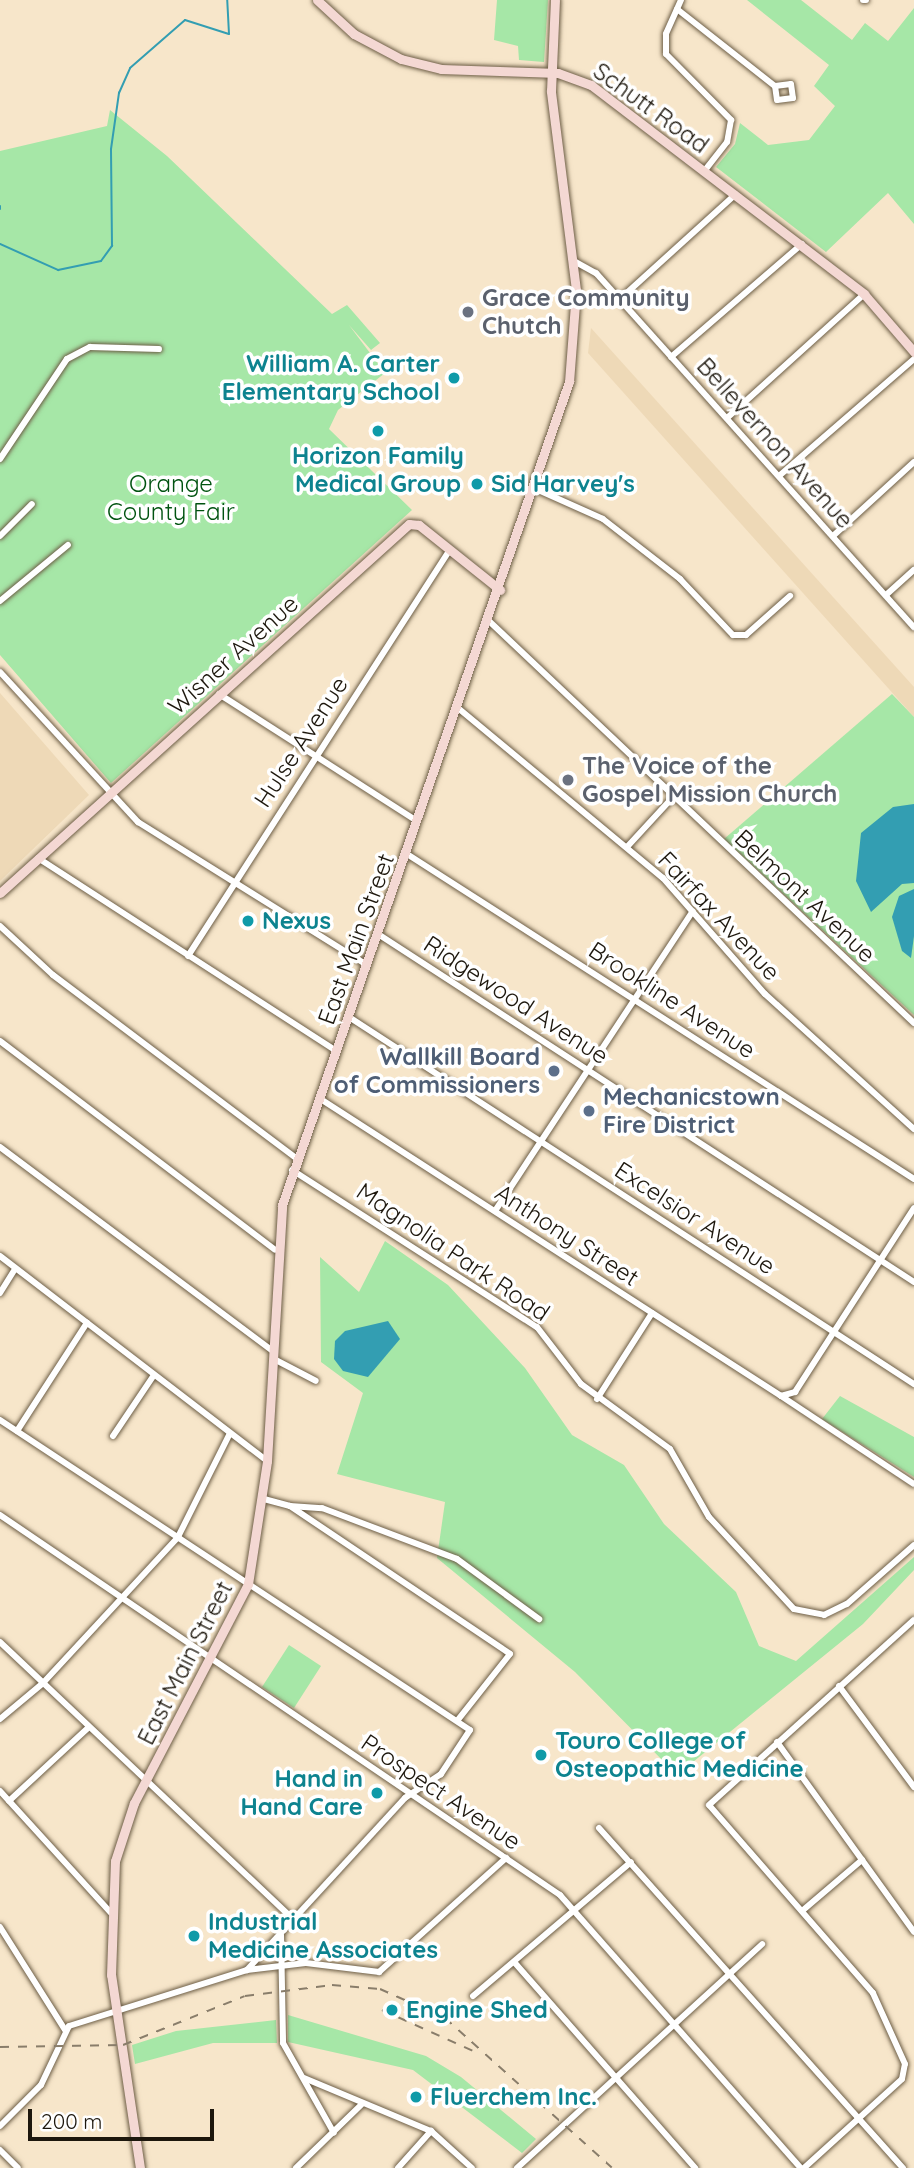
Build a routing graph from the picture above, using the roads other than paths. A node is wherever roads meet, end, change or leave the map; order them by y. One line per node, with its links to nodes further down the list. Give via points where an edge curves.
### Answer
1 (317, 0): 5 (main road, Schutt Road, via 354,34 401,59 441,69)
2 (555, 0): 5 (main road, East Main Street)
3 (681, 0): 4 (street)
4 (677, 9): 6 (street); 7 (street, via 665,41 668,58 724,106 731,120 727,142)
5 (552, 72): 7 (main road, Schutt Road, via 591,85); 10 (main road, East Main Street)
6 (775, 86)
7 (705, 170): 8 (main road, Schutt Road)
8 (736, 194): 9 (main road, Schutt Road); 12 (street)
9 (802, 244): 11 (main road, Schutt Road); 15 (street)
10 (574, 261): 12 (street, Bellevernon Avenue, via 587,265); 21 (main road, East Main Street, via 569,382)
11 (864, 294): 14 (main road, Schutt Road); 17 (street)
12 (620, 299): 15 (street, Bellevernon Avenue)
13 (159, 349): 18 (street, via 90,347 67,359)
14 (914, 352)
15 (671, 357): 17 (street, Bellevernon Avenue)
16 (914, 359): 20 (street)
17 (727, 418): 20 (street, Bellevernon Avenue)
18 (0, 459)
19 (914, 462): 24 (street)
20 (779, 476): 24 (street, Bellevernon Avenue)
21 (536, 489): 28 (main road, East Main Street); 30 (street, via 603,519 680,579 733,635 746,635)
22 (32, 504): 23 (street)
23 (0, 536)
24 (833, 536): 29 (street, Bellevernon Avenue)
25 (68, 545): 31 (street)
26 (449, 551): 28 (main road, Wisner Avenue); 35 (main road, Wisner Avenue, via 409,524); 37 (street, Hulse Avenue)
27 (914, 570): 29 (street)
28 (500, 590): 32 (main road, East Main Street)
29 (886, 595): 33 (street, Bellevernon Avenue)
30 (790, 596)
31 (0, 601)
32 (489, 621): 36 (main road, East Main Street); 39 (street, Belmont Avenue)
33 (914, 627)
34 (0, 672): 38 (street)
35 (219, 694): 37 (street); 38 (main road, Wisner Avenue)
36 (458, 708): 40 (main road, East Main Street); 41 (street, Fairfax Avenue)
37 (315, 757): 40 (street); 44 (street, Hulse Avenue)
38 (107, 795): 43 (main road, Wisner Avenue); 44 (street, via 164,841)
39 (672, 798): 41 (street); 53 (street, Belmont Avenue)
40 (419, 822): 42 (main road, East Main Street)
41 (627, 847): 46 (street, Fairfax Avenue)
42 (407, 854): 48 (main road, East Main Street); 51 (street, Brookline Avenue)
43 (38, 858): 45 (main road, Wisner Avenue); 49 (street)
44 (232, 884): 49 (street, Hulse Avenue); 50 (street)
45 (0, 893)
46 (693, 911): 51 (street); 58 (street, Fairfax Avenue, via 765,994)
47 (0, 926): 61 (street, via 53,975)
48 (378, 934): 50 (main road, East Main Street); 56 (street, Ridgewood Avenue)
49 (188, 956): 55 (street)
50 (367, 965): 52 (main road, East Main Street)
51 (634, 1000): 56 (street); 63 (street, Brookline Avenue)
52 (349, 1017): 55 (main road, East Main Street); 59 (street, Excelsior Avenue)
53 (914, 1023)
54 (0, 1041): 66 (street)
55 (336, 1051): 57 (main road, East Main Street)
56 (588, 1070): 59 (street); 68 (street, Ridgewood Avenue)
57 (319, 1098): 61 (main road, East Main Street); 65 (street, Anthony Street)
58 (914, 1129)
59 (541, 1140): 65 (street); 74 (street, Excelsior Avenue)
60 (0, 1147): 75 (street)
61 (296, 1158): 62 (main road, East Main Street)
62 (292, 1170): 66 (main road, East Main Street); 80 (street, Magnolia Park Road, via 537,1327)
63 (914, 1180)
64 (914, 1208): 68 (street)
65 (495, 1210): 72 (street, Anthony Street)
66 (275, 1250): 75 (main road, East Main Street)
67 (0, 1256): 69 (street)
68 (879, 1260): 70 (street, Ridgewood Avenue); 74 (street)
69 (15, 1269): 71 (street); 73 (street)
70 (914, 1282)
71 (0, 1293)
72 (652, 1313): 79 (street, Anthony Street); 80 (street)
73 (87, 1323): 76 (street); 82 (street)
74 (832, 1330): 78 (street, Excelsior Avenue); 79 (street, via 795,1392)
75 (274, 1356): 77 (street); 85 (main road, East Main Street)
76 (154, 1375): 83 (street); 84 (street)
77 (316, 1381)
78 (914, 1384)
79 (781, 1396): 86 (street)
80 (597, 1399): 91 (street, Magnolia Park Road, via 670,1449 709,1517 794,1609 824,1615 847,1604)
81 (0, 1420): 82 (street)
82 (16, 1431): 90 (street)
83 (229, 1435): 85 (street); 90 (street)
84 (113, 1436)
85 (267, 1461): 87 (main road, East Main Street)
86 (914, 1484)
87 (264, 1499): 88 (street); 92 (main road, East Main Street)
88 (290, 1506): 94 (street, via 322,1508 457,1559); 101 (street, via 508,1652)
89 (0, 1515): 93 (street, Prospect Avenue)
90 (178, 1538): 92 (street); 93 (street)
91 (914, 1545)
92 (248, 1584): 97 (main road, East Main Street); 101 (street)
93 (122, 1599): 97 (street, Prospect Avenue); 98 (street)
94 (539, 1619)
95 (914, 1620): 99 (street)
96 (0, 1642): 98 (street)
97 (212, 1662): 104 (main road, East Main Street); 107 (street, Prospect Avenue)
98 (43, 1683): 100 (street); 102 (street)
99 (839, 1686): 103 (street); 105 (street)
100 (0, 1718)
101 (457, 1721): 107 (street, via 469,1732 441,1774)
102 (89, 1727): 104 (street); 108 (street)
103 (777, 1742): 111 (street); 114 (street, via 709,1805)
104 (145, 1780): 115 (main road, East Main Street, via 116,1861); 116 (street)
105 (914, 1787)
106 (0, 1791): 108 (street)
107 (411, 1794): 110 (street, Prospect Avenue); 116 (street)
108 (9, 1801): 115 (street)
109 (599, 1828): 112 (street)
110 (506, 1858): 113 (street, Prospect Avenue); 122 (street, via 379,1972)
111 (862, 1860): 114 (street); 118 (street)
112 (631, 1862): 113 (street); 124 (street)
113 (576, 1911): 121 (street); 127 (street, Prospect Avenue)
114 (802, 1911): 132 (street, via 883,2007 905,2064 902,2079)
115 (111, 1913): 126 (main road, East Main Street)
116 (294, 1920): 119 (street)
117 (0, 1927): 128 (street)
118 (914, 1932)
119 (281, 1936): 122 (street); 123 (street)
120 (762, 1944): 124 (street)
121 (515, 1963): 125 (street); 130 (street)
122 (280, 1965): 123 (street); 129 (street, via 283,2043)
123 (247, 1969): 126 (street)
124 (732, 1973): 127 (street); 132 (street)
125 (473, 1996)
126 (118, 2011): 128 (street); 138 (main road, East Main Street)
127 (674, 2025): 130 (street); 144 (street, Prospect Avenue)
128 (65, 2030): 133 (street, via 41,2085)
129 (301, 2076): 131 (street); 135 (street)
130 (613, 2077): 142 (street); 143 (street)
131 (361, 2105): 134 (street); 135 (street)
132 (859, 2119): 144 (street); 145 (street)
133 (0, 2126)
134 (432, 2131): 140 (street); 141 (street)
135 (334, 2133): 139 (street)
136 (0, 2150): 137 (street)
137 (18, 2168)
138 (140, 2168)
139 (296, 2168)
140 (398, 2168)
141 (472, 2168)
142 (517, 2168)
143 (695, 2168)
144 (803, 2168)
145 (903, 2168)

